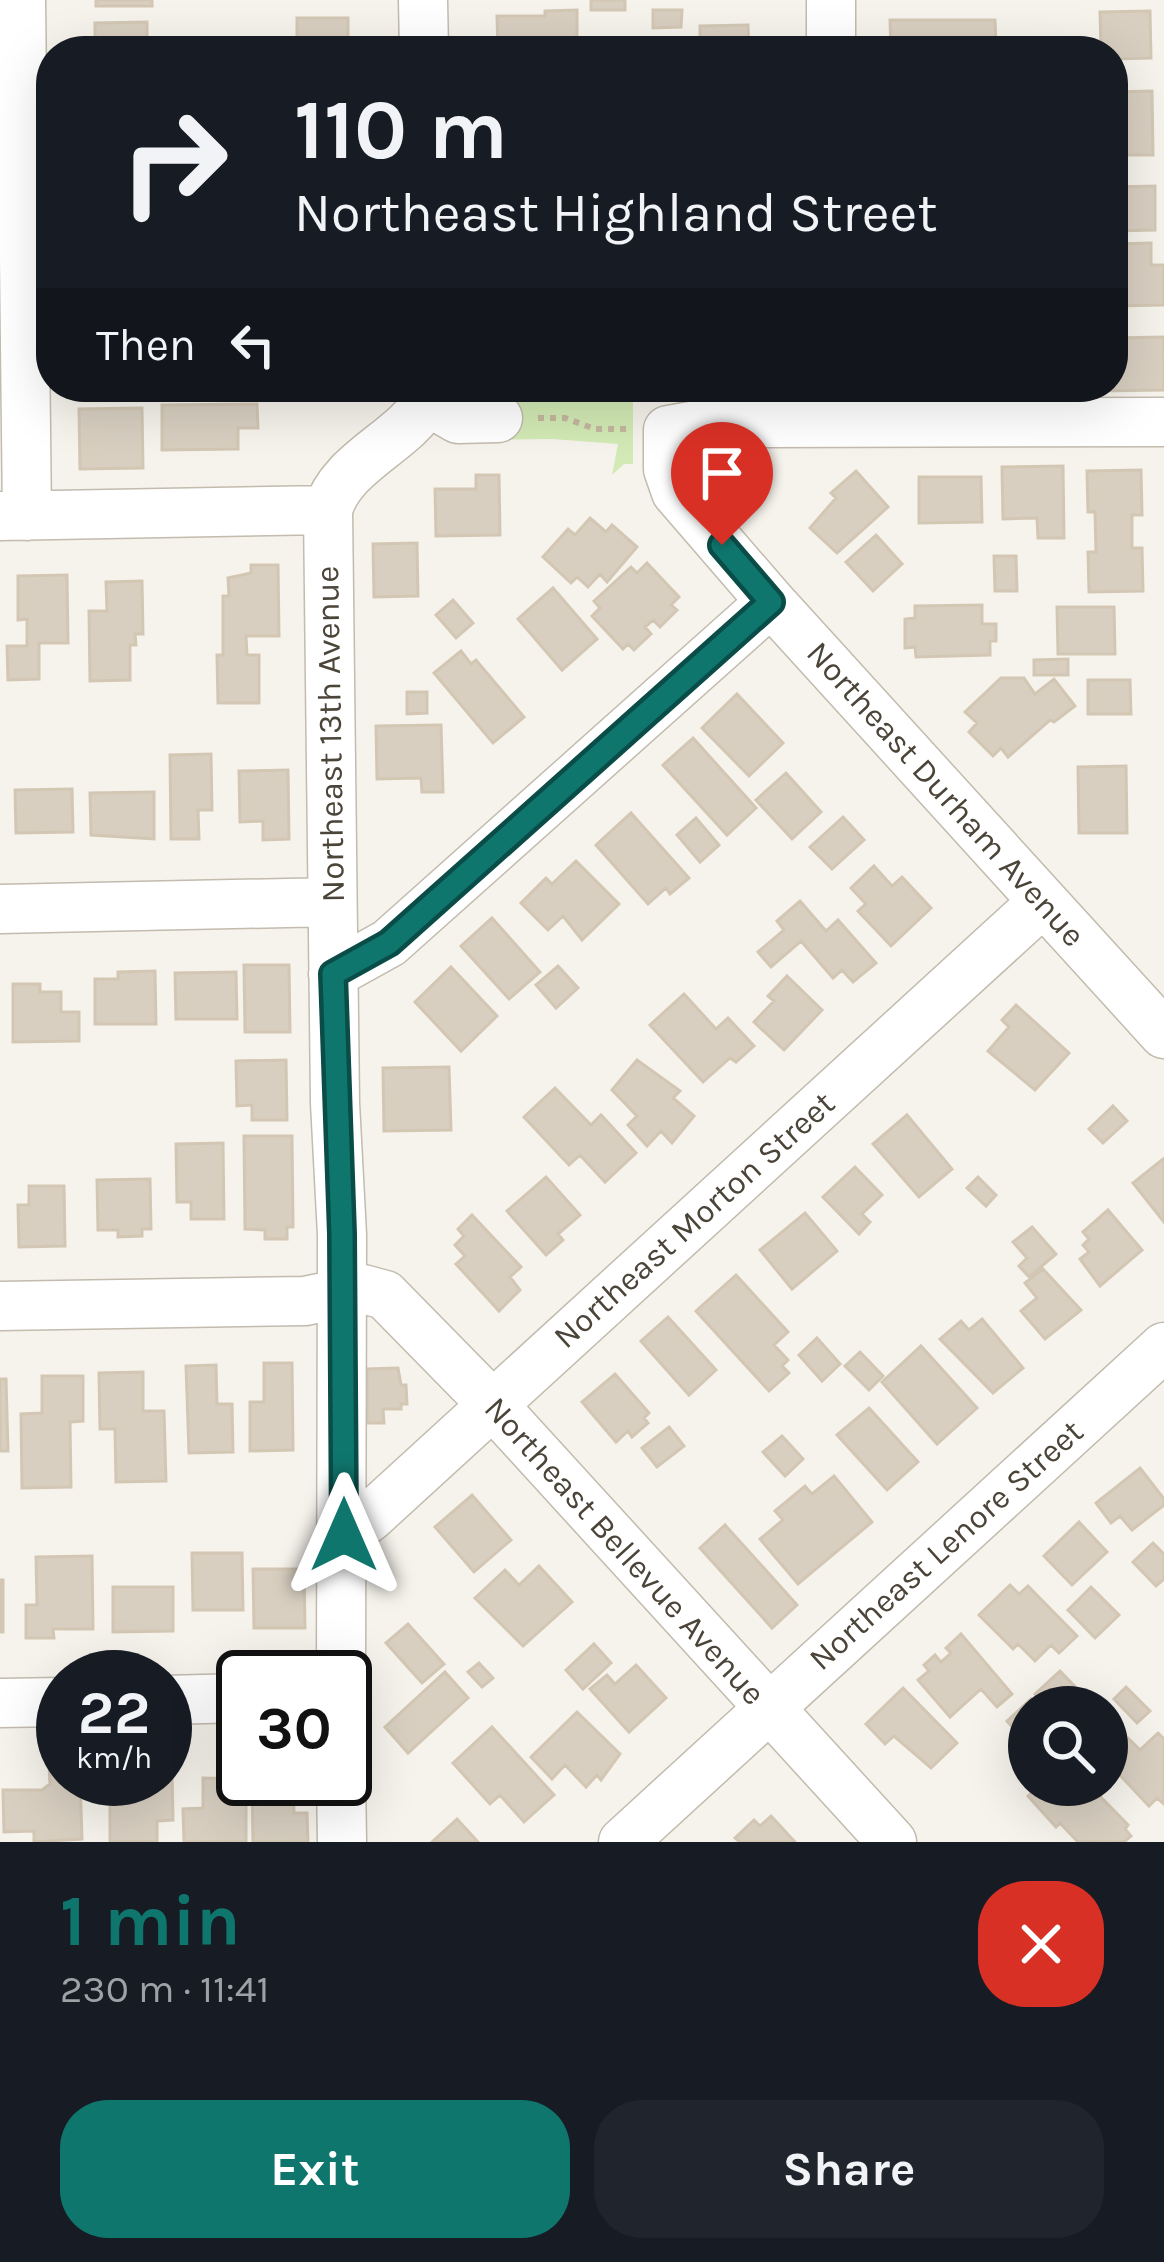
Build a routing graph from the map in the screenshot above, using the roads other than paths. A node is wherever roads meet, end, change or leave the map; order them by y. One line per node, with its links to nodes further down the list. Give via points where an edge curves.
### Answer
1 (21, 0): 12 (street)
2 (423, 0): 4 (street)
3 (830, 0): 5 (street)
4 (424, 36)
5 (831, 36)
6 (423, 402): 11 (street, via 336,491)
7 (437, 402): 9 (street, via 458,419)
8 (836, 405): 10 (street); 13 (street, Northeast Durham Avenue, via 668,430 676,492)
9 (498, 418)
10 (1164, 422)
11 (328, 510): 12 (street); 14 (street, Northeast 13th Avenue)
12 (14, 516)
13 (771, 602): 15 (street, Northeast Durham Avenue); 17 (street, via 389,943)
14 (332, 902): 16 (street); 17 (street, Northeast 13th Avenue)
15 (1043, 902): 18 (street, Northeast Durham Avenue); 22 (street, Northeast Morton Street)
16 (0, 909)
17 (333, 974): 19 (street, Northeast 13th Avenue)
18 (1164, 1034)
19 (342, 1290): 20 (street, via 305,1300); 22 (street, Northeast Bellevue Avenue, via 385,1294); 23 (street, Northeast 13th Avenue)
20 (0, 1306)
21 (1164, 1347): 27 (street, Northeast Lenore Street)
22 (492, 1404): 23 (street, Northeast Morton Street); 27 (street, Northeast Bellevue Avenue)
23 (344, 1535): 24 (street, Northeast 13th Avenue)
24 (342, 1650)
25 (36, 1702): 26 (street)
26 (0, 1703)
27 (769, 1708): 30 (street, Northeast Lenore Street); 31 (street, Northeast Bellevue Avenue)
28 (341, 1806): 29 (street)
29 (342, 1842)
30 (623, 1842)
31 (892, 1842)

